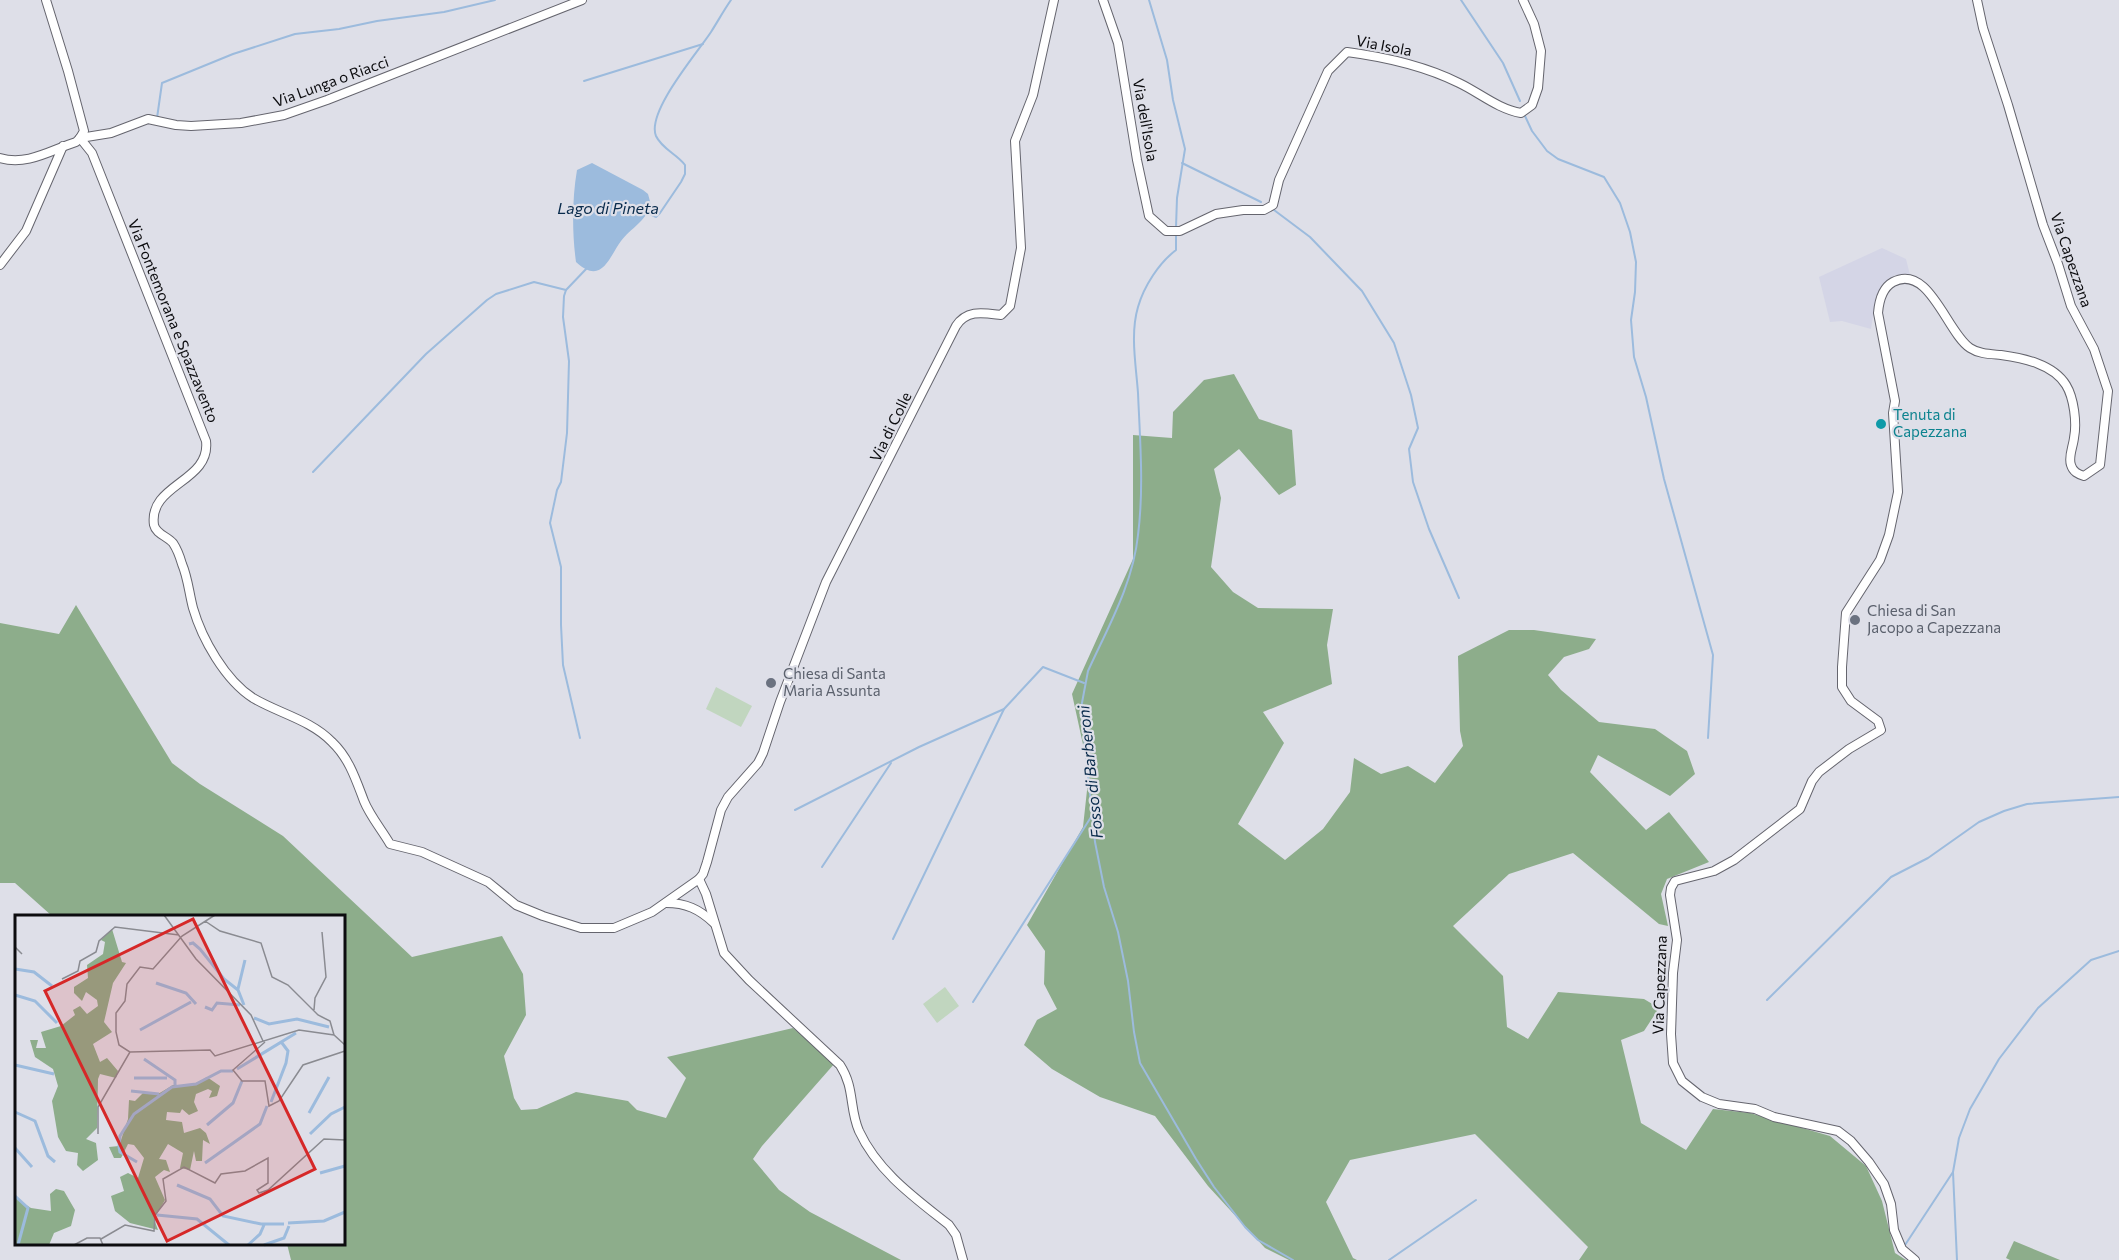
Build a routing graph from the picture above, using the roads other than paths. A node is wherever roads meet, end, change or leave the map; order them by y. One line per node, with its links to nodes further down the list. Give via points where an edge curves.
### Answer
1 (46, 0): 7 (street, via 83,123)
2 (582, 0): 7 (street, Via Lunga o Riacci, via 284,115 191,126 148,119 111,133)
3 (1054, 0): 12 (street, Via di Colle, via 1033,95 1015,141 1020,248 1010,306 1001,315 967,315 956,326 826,582 763,753 721,810)
4 (1103, 0): 10 (street, Via dell'Isola, via 1118,43 1149,216 1162,229)
5 (1523, 0): 10 (street, Via Isola, via 1541,51 1538,88 1532,105 1521,113 1509,111 1421,67 1347,51 1328,71 1279,180 1273,205 1264,210 1216,214)
6 (1977, 0): 16 (street, Via Capezzana, via 2043,225 2071,306 2094,349 2108,392 2100,465 2084,476 2071,468 2073,409 2067,386 2057,374 2023,358 1980,353 1969,347 1932,295 1911,279 1887,286 1878,302 1878,313 1895,401 1898,492 1880,560 1846,613 1842,667 1842,687 1851,701 1878,721 1881,730 1819,772 1800,809 1734,860 1714,871 1675,881 1670,895 1677,940 1671,1034 1673,1063 1682,1081 1702,1097 1719,1104 1755,1109 1838,1131 1869,1161 1884,1184 1894,1230 1902,1249)
7 (80, 138): 8 (street, Via Lunga o Riacci); 13 (street, Via Fontemorana e Spazzavento, via 92,153 206,441 205,456 198,468 159,500 154,525 176,549 202,632 226,672 251,697 333,742 390,844 422,852 488,882 516,905 581,928 614,928)
8 (63, 146): 9 (street, Via Lunga o Riacci, via 22,161); 11 (street, via 26,231)
9 (0, 158)
10 (1175, 232)
11 (0, 265)
12 (699, 879): 13 (street, Via Fontemorana e Spazzavento); 14 (street)
13 (664, 903): 14 (street, via 694,908)
14 (715, 924): 15 (street, via 724,953 840,1065 848,1077 860,1133 887,1174 949,1225)
15 (963, 1260)
16 (1915, 1260)

